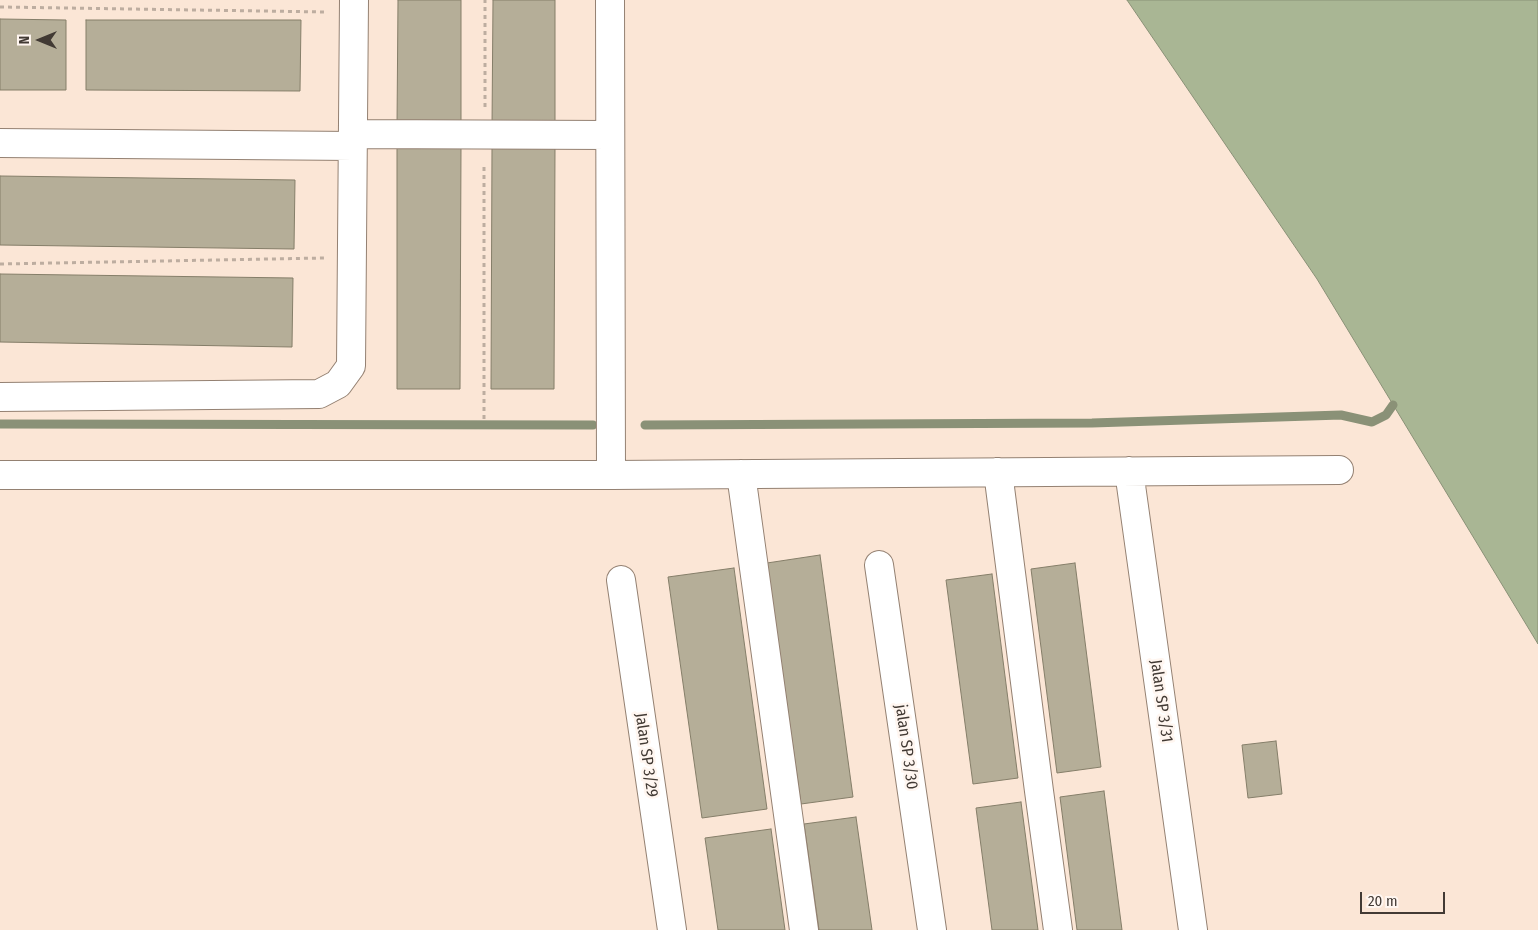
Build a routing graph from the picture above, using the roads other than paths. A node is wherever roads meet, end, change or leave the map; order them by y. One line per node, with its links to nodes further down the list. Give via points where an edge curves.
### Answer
1 (610, 0): 3 (street)
2 (354, 6): 4 (street)
3 (610, 135): 4 (street); 12 (street)
4 (353, 140): 5 (street); 6 (street, via 350,366 338,384 319,394)
5 (0, 143)
6 (0, 397)
7 (1339, 470): 8 (street)
8 (1129, 471): 9 (street); 19 (street, Jalan SP 3/31)
9 (998, 472): 10 (street); 18 (street)
10 (740, 474): 12 (street); 16 (street)
11 (0, 475): 12 (street)
12 (611, 475)
13 (879, 565): 17 (street, jalan SP 3/30)
14 (621, 580): 15 (street, Jalan SP 3/29)
15 (672, 930)
16 (804, 930)
17 (932, 930)
18 (1058, 930)
19 (1193, 930)

